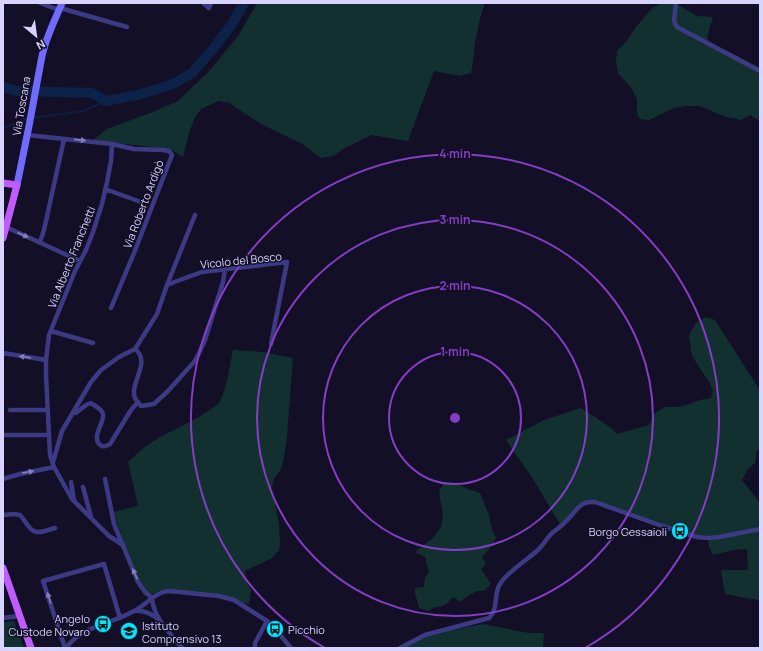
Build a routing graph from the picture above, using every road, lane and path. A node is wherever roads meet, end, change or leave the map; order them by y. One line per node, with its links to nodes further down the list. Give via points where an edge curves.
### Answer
1 (40, 3): 5 (street)
2 (202, 3): 3 (street, via 209,8)
3 (211, 3)
4 (676, 3): 7 (street, via 674,21 677,27)
5 (61, 7): 6 (street); 8 (main road, Via Toscana, via 42,56)
6 (127, 27)
7 (760, 71)
8 (27, 134): 9 (street, Via Roberto Ardigò); 12 (main road, Via Toscana)
9 (64, 139): 10 (street, Via Roberto Ardigò, one-way to 10); 18 (street)
10 (112, 144): 13 (street, Via Alberto Franchetti); 22 (street, Via Roberto Ardigò, via 134,149 169,151 172,154)
11 (3, 183): 12 (main road)
12 (17, 185): 16 (main road, Via Toscana)
13 (105, 189): 14 (street); 19 (street, Via Alberto Franchetti, via 93,232)
14 (141, 202)
15 (195, 215): 21 (street)
16 (6, 228): 17 (main road, Via Toscana); 18 (street, one-way to 18)
17 (3, 238)
18 (40, 242): 19 (street)
19 (80, 261): 23 (street, Via Alberto Franchetti)
20 (225, 269): 21 (street, Vicolo del Bosco, via 202,272); 25 (street, Vicolo del Bosco, via 287,262); 29 (street, via 205,340 196,357 154,404 141,406)
21 (167, 286): 26 (street, via 157,314)
22 (110, 308)
23 (51, 331): 24 (street); 28 (street, Via Alberto Franchetti)
24 (93, 343)
25 (271, 344)
26 (135, 349): 29 (street, via 142,359 134,388 135,400); 32 (street, via 102,370 91,382)
27 (3, 353): 28 (street, one-way to 27)
28 (46, 360): 31 (street, Via Alberto Franchetti)
29 (138, 402): 32 (street, via 110,444 105,447 101,446 97,437 104,415 102,411 91,404 76,413)
30 (10, 410): 31 (street)
31 (48, 410): 34 (street, Via Alberto Franchetti)
32 (73, 412): 35 (street, via 62,431)
33 (3, 435): 34 (street)
34 (49, 435): 35 (street, Via Alberto Franchetti, via 50,455)
35 (54, 464): 36 (street, one-way to 35); 40 (street, Via Alberto Franchetti)
36 (3, 478)
37 (105, 479): 45 (street, via 114,524)
38 (71, 482): 40 (street)
39 (83, 486): 42 (street)
40 (75, 502): 42 (street, Via Alberto Franchetti)
41 (3, 515): 43 (street, via 20,515 34,532)
42 (91, 518): 45 (street, Via Alberto Franchetti)
43 (55, 528)
44 (760, 529): 59 (street, via 719,538 697,537 589,501 579,506 539,549 501,583 494,613 489,618 425,635)
45 (123, 546): 47 (street, one-way to 45, via 138,582)
46 (3, 568): 49 (main road)
47 (152, 598): 48 (street); 52 (street, via 154,609); 53 (street, via 161,592 169,591 227,597)
48 (134, 612): 51 (street); 52 (street, via 150,613)
49 (19, 616): 50 (street); 54 (main road)
50 (3, 618)
51 (120, 618): 55 (street, via 87,630); 55 (street, one-way to 51, via 44,581 104,564)
52 (162, 622): 56 (street)
53 (267, 622): 57 (street, via 255,643); 58 (street)
54 (31, 648)
55 (66, 648)
56 (182, 648)
57 (255, 648)
58 (292, 648)
59 (400, 648)

